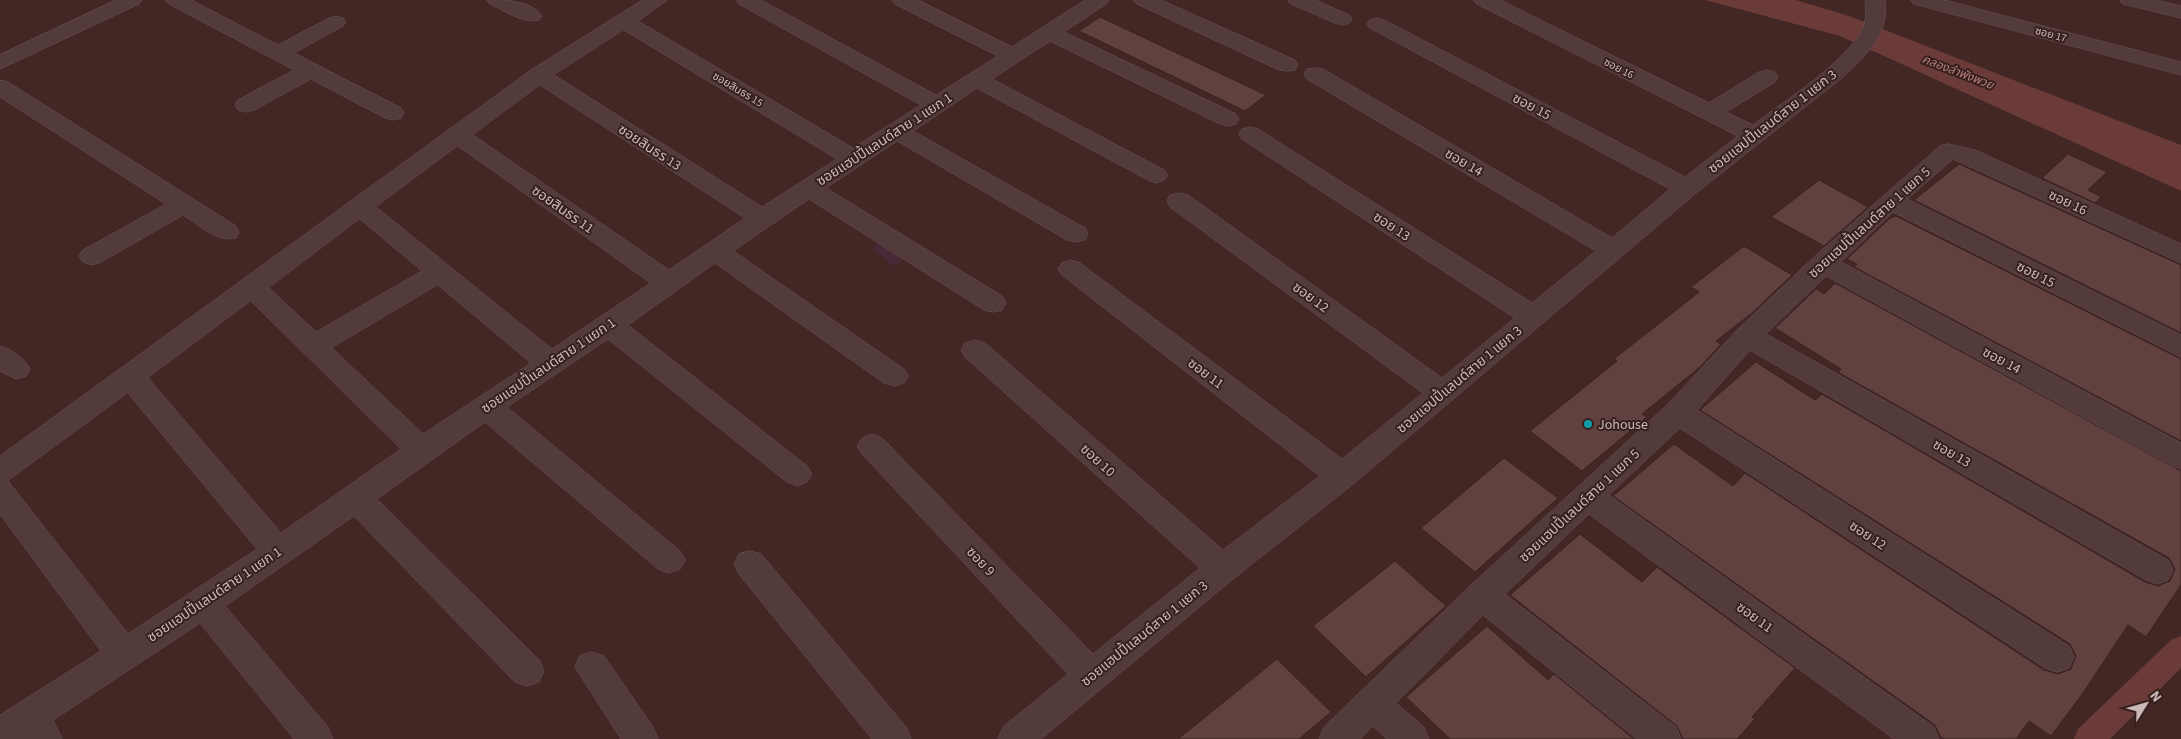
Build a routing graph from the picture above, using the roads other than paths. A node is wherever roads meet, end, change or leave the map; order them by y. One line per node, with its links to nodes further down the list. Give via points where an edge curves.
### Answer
1 (132, 0): 23 (street)
2 (176, 0): 21 (street)
3 (497, 0): 15 (street)
4 (657, 0): 17 (street)
5 (746, 0): 32 (street)
6 (902, 0): 22 (street)
7 (1144, 0): 24 (street)
8 (1298, 0): 16 (street)
9 (1484, 0): 35 (street, ซอย 16)
10 (1921, 0): 25 (street, ซอย 17)
11 (2130, 0): 14 (street)
12 (1083, 3): 20 (street, ซอยแฮปปี้แลนด์สาย 1 แยก 1)
13 (1873, 4): 40 (street, ซอยแฮปปี้แลนด์สาย 1 แยก 3, via 1871,31 1852,58)
14 (2181, 12)
15 (532, 16)
16 (1342, 19)
17 (624, 21): 28 (street); 42 (street, ซอยสินธร 15)
18 (336, 22): 21 (street)
19 (1377, 24): 45 (street, ซอย 15)
20 (1050, 33): 22 (street, ซอยแฮปปี้แลนด์สาย 1 แยก 1); 36 (street)
21 (278, 53): 26 (street)
22 (1014, 56): 30 (street, ซอยแฮปปี้แลนด์สาย 1 แยก 1)
23 (0, 62)
24 (1286, 65)
25 (2181, 69)
26 (311, 70): 33 (street); 34 (street)
27 (1314, 74): 53 (street, ซอย 14)
28 (539, 75): 39 (street); 50 (street, ซอยสินธร 13)
29 (1767, 77): 35 (street)
30 (978, 80): 32 (street, ซอยแฮปปี้แลนด์สาย 1 แยก 1); 43 (street)
31 (0, 87): 48 (street)
32 (936, 104): 37 (street, ซอยแฮปปี้แลนด์สาย 1 แยก 1)
33 (246, 105)
34 (393, 113)
35 (1709, 113): 40 (street, ซอย 16)
36 (1228, 120)
37 (896, 131): 42 (street, ซอยแฮปปี้แลนด์สาย 1 แยก 1); 52 (street)
38 (1250, 134): 63 (street, ซอย 13)
39 (458, 135): 49 (street); 60 (street, ซอยสินธร 11)
40 (1754, 135): 45 (street, ซอยแฮปปี้แลนด์สาย 1 แยก 3)
41 (1954, 151): 47 (street, ซอยแฮปปี้แลนด์สาย 1 แยก 5, via 1944,154); 55 (street, ซอย 16)
42 (852, 158): 44 (street, ซอยแฮปปี้แลนด์สาย 1 แยก 1)
43 (1156, 175)
44 (809, 188): 50 (street, ซอยแฮปปี้แลนด์สาย 1 แยก 1); 62 (street)
45 (1687, 188): 53 (street, ซอยแฮปปี้แลนด์สาย 1 แยก 3)
46 (1179, 201): 72 (street, ซอย 12)
47 (1890, 201): 57 (street, ซอยแฮปปี้แลนด์สาย 1 แยก 5); 67 (street, ซอย 15)
48 (184, 204): 51 (street); 56 (street)
49 (359, 206): 59 (street); 61 (street)
50 (762, 218): 54 (street, ซอยแฮปปี้แลนด์สาย 1 แยก 1)
51 (227, 232)
52 (1076, 234)
53 (1614, 250): 63 (street, ซอยแฮปปี้แลนด์สาย 1 แยก 3)
54 (716, 251): 60 (street, ซอยแฮปปี้แลนด์สาย 1 แยก 1); 70 (street)
55 (2181, 254)
56 (92, 256)
57 (1823, 263): 65 (street, ซอยแฮปปี้แลนด์สาย 1 แยก 5); 77 (street, ซอย 14)
58 (1071, 270): 80 (street, ซอย 11)
59 (440, 272): 66 (street); 69 (street)
60 (668, 282): 64 (street, ซอยแฮปปี้แลนด์สาย 1 แยก 1)
61 (252, 287): 66 (street); 71 (street)
62 (993, 303)
63 (1534, 317): 72 (street, ซอยแฮปปี้แลนด์สาย 1 แยก 3)
64 (609, 325): 69 (street, ซอยแฮปปี้แลนด์สาย 1 แยก 1); 79 (street)
65 (1747, 336): 74 (street, ซอยแฮปปี้แลนด์สาย 1 แยก 5); 88 (street, ซอย 13)
66 (314, 346): 76 (street)
67 (2181, 347)
68 (975, 350): 87 (street, ซอย 10)
69 (551, 364): 73 (street, ซอยแฮปปี้แลนด์สาย 1 แยก 1)
70 (894, 376)
71 (131, 377): 78 (street); 84 (street)
72 (1443, 393): 80 (street, ซอยแฮปปี้แลนด์สาย 1 แยก 3)
73 (486, 406): 76 (street, ซอยแฮปปี้แลนด์สาย 1 แยก 1); 85 (street)
74 (1678, 412): 82 (street, ซอยแฮปปี้แลนด์สาย 1 แยก 5); 92 (street, ซอย 12)
75 (872, 446): 95 (street, ซอย 9)
76 (421, 450): 83 (street, ซอยแฮปปี้แลนด์สาย 1 แยก 1)
77 (2181, 456)
78 (0, 472)
79 (797, 474)
80 (1342, 476): 87 (street, ซอยแฮปปี้แลนด์สาย 1 แยก 3)
81 (0, 491): 91 (street)
82 (1588, 496): 89 (street, ซอยแฮปปี้แลนด์สาย 1 แยก 5); 106 (street, ซอย 11)
83 (356, 498): 84 (street, ซอยแฮปปี้แลนด์สาย 1 แยก 1); 94 (street)
84 (278, 551): 90 (street, ซอยแฮปปี้แลนด์สาย 1 แยก 1)
85 (669, 560)
86 (750, 564): 101 (street)
87 (1222, 569): 95 (street, ซอยแฮปปี้แลนด์สาย 1 แยก 3)
88 (2157, 570)
89 (1482, 595): 96 (street, ซอยแฮปปี้แลนด์สาย 1 แยก 5); 105 (street)
90 (203, 603): 91 (street, ซอยแฮปปี้แลนด์สาย 1 แยก 1); 99 (street)
91 (124, 655): 97 (street, ซอยแฮปปี้แลนด์สาย 1 แยก 1)
92 (2058, 657)
93 (592, 667): 100 (street)
94 (527, 671)
95 (1091, 675): 102 (street, ซอยแฮปปี้แลนด์สาย 1 แยก 3)
96 (1372, 703): 103 (street, ซอยแฮปปี้แลนด์สาย 1 แยก 5); 104 (street)
97 (38, 727): 98 (street, ซอยแฮปปี้แลนด์สาย 1 แยก 1)
98 (0, 735)
99 (316, 739)
100 (641, 739)
101 (894, 739)
102 (1015, 739)
103 (1336, 739)
104 (1412, 739)
105 (1664, 739)
106 (1922, 739)

